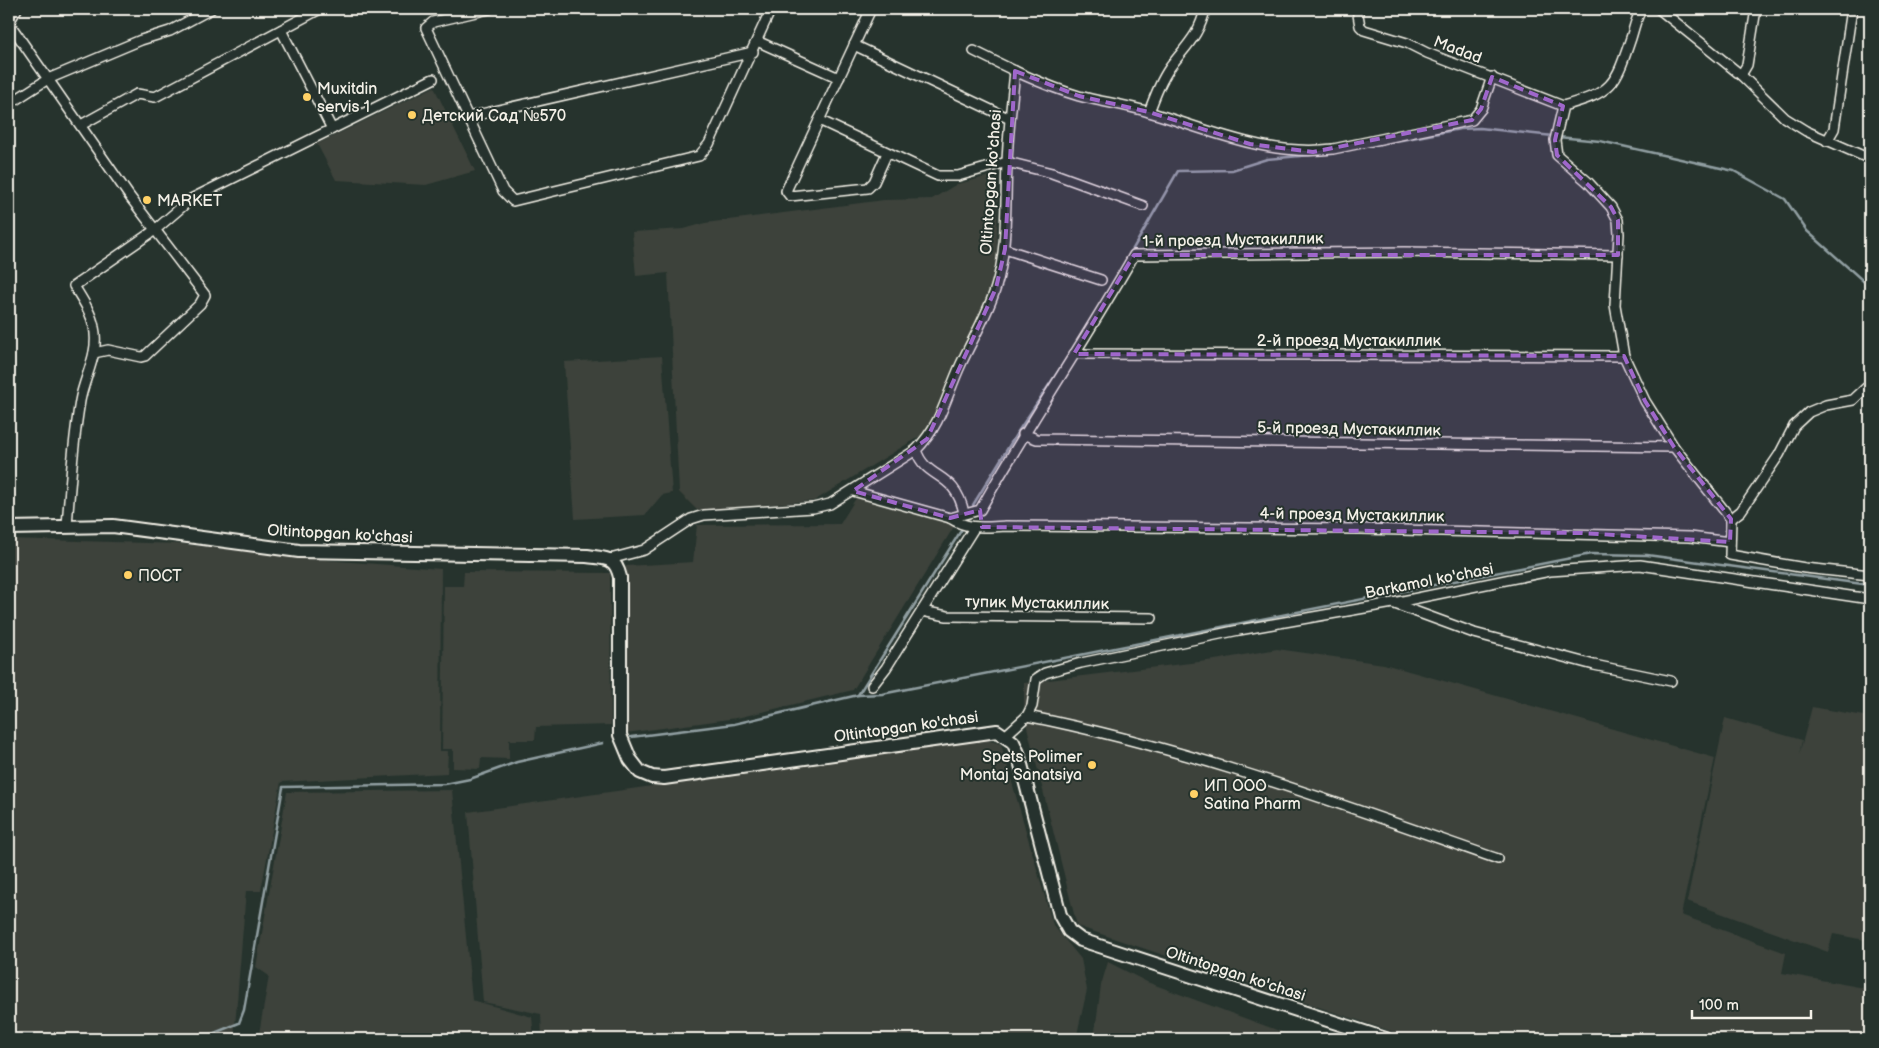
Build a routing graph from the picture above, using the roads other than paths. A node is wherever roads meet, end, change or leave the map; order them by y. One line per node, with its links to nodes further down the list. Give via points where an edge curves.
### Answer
1 (17, 9): 13 (street)
2 (210, 9): 24 (street, via 170,31)
3 (320, 9): 14 (street)
4 (489, 9): 28 (street, via 433,22 426,28)
5 (771, 9): 15 (street)
6 (871, 9): 16 (street)
7 (1205, 9): 27 (street, via 1197,34 1166,74)
8 (1357, 9): 21 (street, Madad, via 1360,26 1364,30 1407,43 1427,54)
9 (1642, 9): 26 (street, via 1620,72 1612,84 1589,99)
10 (1659, 9): 20 (street)
11 (1756, 9): 20 (street, via 1746,65)
12 (1852, 9): 33 (street, via 1834,128)
13 (9, 22): 24 (street)
14 (281, 30): 31 (street, via 155,97 137,94); 32 (street)
15 (757, 41): 18 (street); 23 (street)
16 (854, 44): 23 (street); 29 (street)
17 (974, 51): 19 (street)
18 (753, 52): 28 (street); 28 (street, via 709,144 699,156 518,200 507,198)
19 (1015, 71): 27 (street, via 1079,96); 29 (street, Oltintopgan ko'chasi)
20 (1741, 75): 33 (street, via 1784,118)
21 (1492, 77): 26 (street, Madad); 27 (street, via 1481,110 1472,120 1313,152 1250,144)
22 (433, 78): 32 (street)
23 (839, 78): 30 (street)
24 (48, 79): 25 (street); 31 (street)
25 (9, 104)
26 (1562, 106): 40 (street, via 1556,137 1557,155 1611,207 1618,220)
27 (1149, 112)
28 (468, 117)
29 (1010, 119): 36 (street, Oltintopgan ko'chasi)
30 (819, 120): 34 (street); 34 (street, via 787,187 790,196 868,188)
31 (81, 125): 38 (street)
32 (332, 129): 38 (street, via 191,199)
33 (1827, 141): 35 (street)
34 (887, 153): 36 (street, via 947,177)
35 (1870, 158)
36 (1007, 162): 37 (street, via 1052,173); 39 (street, Oltintopgan ko'chasi)
37 (1143, 206)
38 (155, 230): 42 (street, via 74,286 90,313 94,328); 42 (street, via 205,298 145,356 108,350)
39 (1005, 249): 41 (street); 48 (street, Oltintopgan ko'chasi, via 996,288 937,425)
40 (1618, 254): 43 (street, 1-й проезд Мустакиллик, via 1134,254 1094,326); 44 (street, via 1615,305)
41 (1101, 280)
42 (94, 354): 54 (street, via 80,400)
43 (1074, 354): 44 (street, 2-й проезд Мустакиллик); 46 (street, 1-й проезд Мустакиллик)
44 (1624, 356): 47 (street, via 1645,402)
45 (1870, 384): 53 (street, via 1853,400 1809,412 1794,426 1780,455 1741,511)
46 (1023, 434): 47 (street, 5-й проезд Мустакиллик, via 1037,439); 50 (street, 1-й проезд Мустакиллик)
47 (1674, 447): 53 (street)
48 (916, 450): 49 (street, Oltintopgan ko'chasi); 51 (street, via 923,465 952,484 959,494)
49 (853, 491): 52 (street); 58 (street, Oltintopgan ko'chasi, via 830,504 813,508 704,515 691,519 644,550)
50 (980, 510): 51 (street); 56 (street)
51 (964, 513): 52 (street)
52 (950, 518): 56 (street, via 961,525)
53 (1731, 519): 57 (street)
54 (67, 526): 55 (street, Oltintopgan ko'chasi); 58 (street, Oltintopgan ko'chasi, via 113,526 299,551)
55 (9, 528)
56 (978, 528): 57 (street, 4-й проезд Мустакиллик, via 1361,529 1690,537); 62 (street)
57 (1730, 542): 59 (street, via 1730,555)
58 (610, 559): 67 (street, Oltintopgan ko'chasi, via 616,564 620,577 620,735 630,759 640,772 664,778 991,730)
59 (1870, 575)
60 (1870, 599): 61 (street, Barkamol ko'chasi, via 1640,565 1550,571)
61 (1393, 603): 64 (street, via 1474,633 1594,665); 66 (street, Barkamol ko'chasi, via 1239,630 1045,673 1036,679)
62 (922, 611): 63 (street, тупик Мустакиллик, via 947,616); 65 (street)
63 (1152, 618)
64 (1671, 681)
65 (872, 686)
66 (1027, 716): 67 (street); 68 (street, via 1096,730 1278,783)
67 (1006, 735): 69 (street, Oltintopgan ko'chasi, via 1018,753 1060,915 1081,940)
68 (1498, 859)
69 (1386, 1039)

